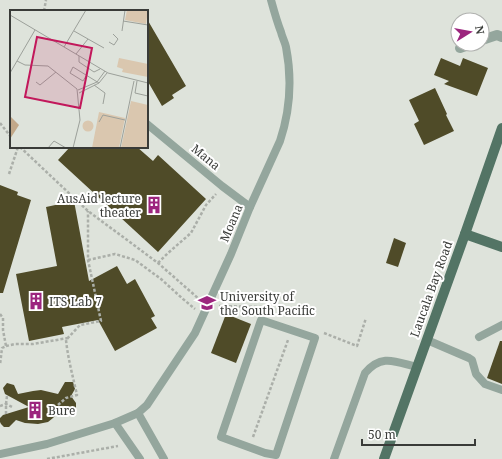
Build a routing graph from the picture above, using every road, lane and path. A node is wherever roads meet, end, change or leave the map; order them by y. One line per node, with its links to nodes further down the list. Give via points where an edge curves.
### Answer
1 (46, 0): 3 (path)
2 (271, 0): 14 (lane, Moana, via 286,45 290,77 287,109 284,131)
3 (44, 10)
4 (490, 37): 5 (street, via 497,35)
5 (502, 37)
6 (0, 123): 9 (path)
7 (148, 125): 13 (lane, Mana)
8 (502, 128): 16 (main road, Laucala Bay Road)
9 (10, 136)
10 (19, 148): 12 (path)
11 (20, 148): 15 (path)
12 (9, 174)
13 (222, 186): 14 (lane, Mana); 19 (path, via 206,205 191,233)
14 (250, 207): 20 (lane, Moana)
15 (88, 211): 18 (path); 19 (path)
16 (465, 234): 17 (main road); 26 (main road, Laucala Bay Road)
17 (502, 247)
18 (88, 260): 20 (path, via 116,254 135,260 183,299); 25 (path, via 101,321 80,325)
19 (158, 263): 20 (path, via 199,300)
20 (204, 312): 36 (lane, Moana, via 195,333 147,405)
21 (0, 314): 27 (path, via 3,318)
22 (502, 325): 24 (lane)
23 (291, 331): 40 (path); 40 (lane, via 261,320 222,437); 42 (lane, via 315,338 276,455)
24 (479, 337)
25 (68, 338): 27 (path); 33 (path, via 67,349 77,395 69,396)
26 (427, 340): 29 (main road, Laucala Bay Road); 30 (lane, via 469,358 476,374 485,384)
27 (6, 346): 28 (path, via 2,348)
28 (0, 365)
29 (417, 367): 46 (lane, via 382,360 371,366 365,373); 47 (main road, Laucala Bay Road)
30 (502, 390)
31 (7, 396): 32 (path)
32 (6, 404): 34 (path); 35 (path); 37 (path)
33 (58, 405)
34 (0, 406)
35 (12, 407)
36 (138, 413): 38 (lane, Moana); 45 (lane)
37 (6, 414)
38 (116, 423): 41 (lane, Moana, via 47,444); 44 (lane)
39 (122, 446): 43 (path)
40 (250, 447): 42 (lane)
41 (0, 454)
42 (264, 456)
43 (47, 459)
44 (140, 459)
45 (164, 459)
46 (334, 459)
47 (384, 459)

